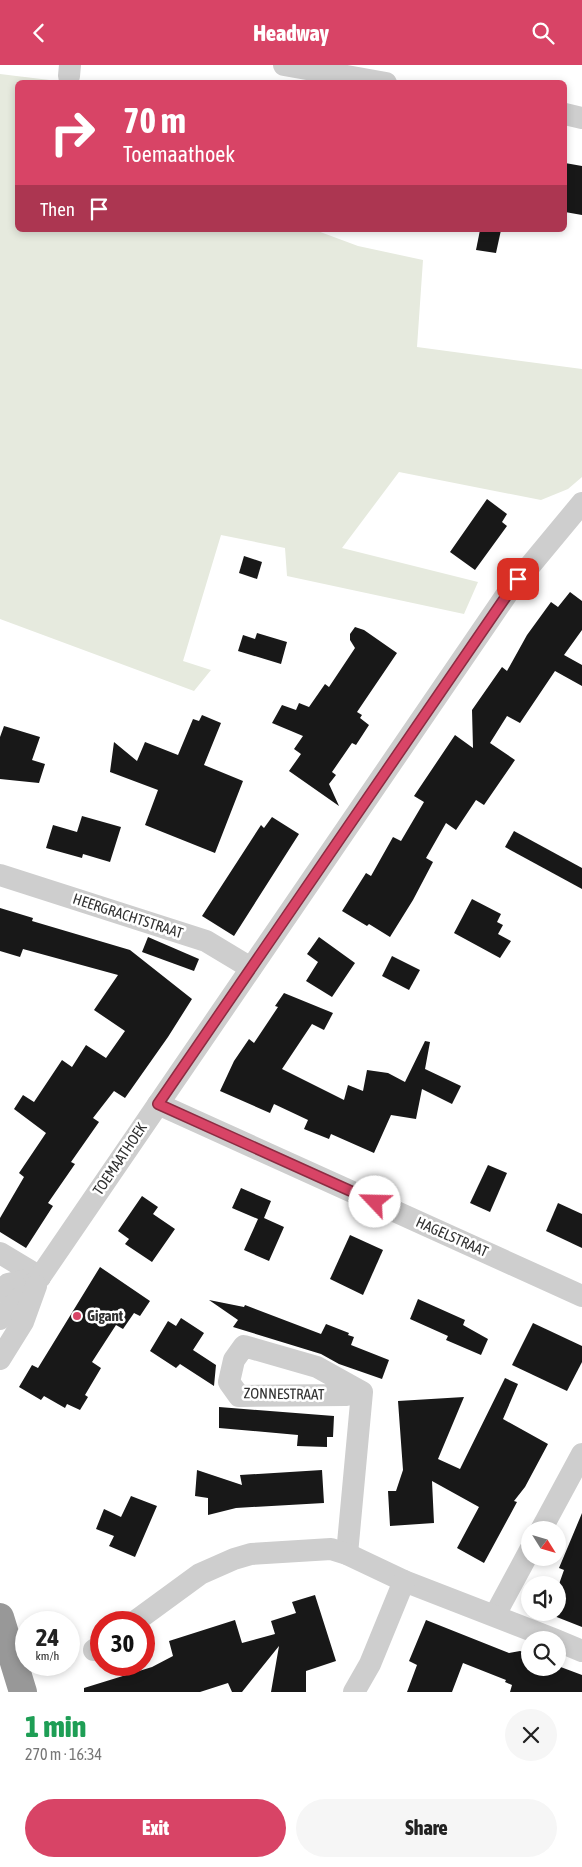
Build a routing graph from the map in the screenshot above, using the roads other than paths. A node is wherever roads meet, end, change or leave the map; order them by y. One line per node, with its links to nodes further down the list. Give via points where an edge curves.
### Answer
1 (284, 65): 2 (street)
2 (369, 80)
3 (567, 114): 4 (street)
4 (582, 117)
5 (582, 503): 7 (street, TOEMAATHOEK, via 509,591)
6 (0, 875): 7 (street, HEERGRACHTSTRAAT, via 206,941)
7 (251, 968): 8 (street, TOEMAATHOEK)
8 (158, 1104): 10 (street, TOEMAATHOEK); 12 (street, HAGELSTRAAT)
9 (0, 1253): 10 (street)
10 (40, 1277): 11 (street, via 8,1284); 13 (street, TOEMAATHOEK); 14 (street, TOEMAATHOEK, via 23,1322)
11 (0, 1292)
12 (582, 1296)
13 (0, 1319)
14 (0, 1359)
15 (362, 1392): 15 (street, ZONNESTRAAT, via 239,1396 229,1382 234,1360 244,1346 317,1367); 18 (street)
16 (582, 1454): 17 (street)
17 (546, 1521)
18 (347, 1554): 20 (street); 21 (street, via 331,1549 251,1554 200,1574)
19 (521, 1566): 22 (street)
20 (404, 1581): 22 (street); 28 (street, via 370,1664)
21 (149, 1611)
22 (495, 1615): 24 (street)
23 (0, 1617): 27 (highway)
24 (535, 1631)
25 (566, 1644): 26 (street)
26 (582, 1651)
27 (23, 1692)
28 (354, 1692)

